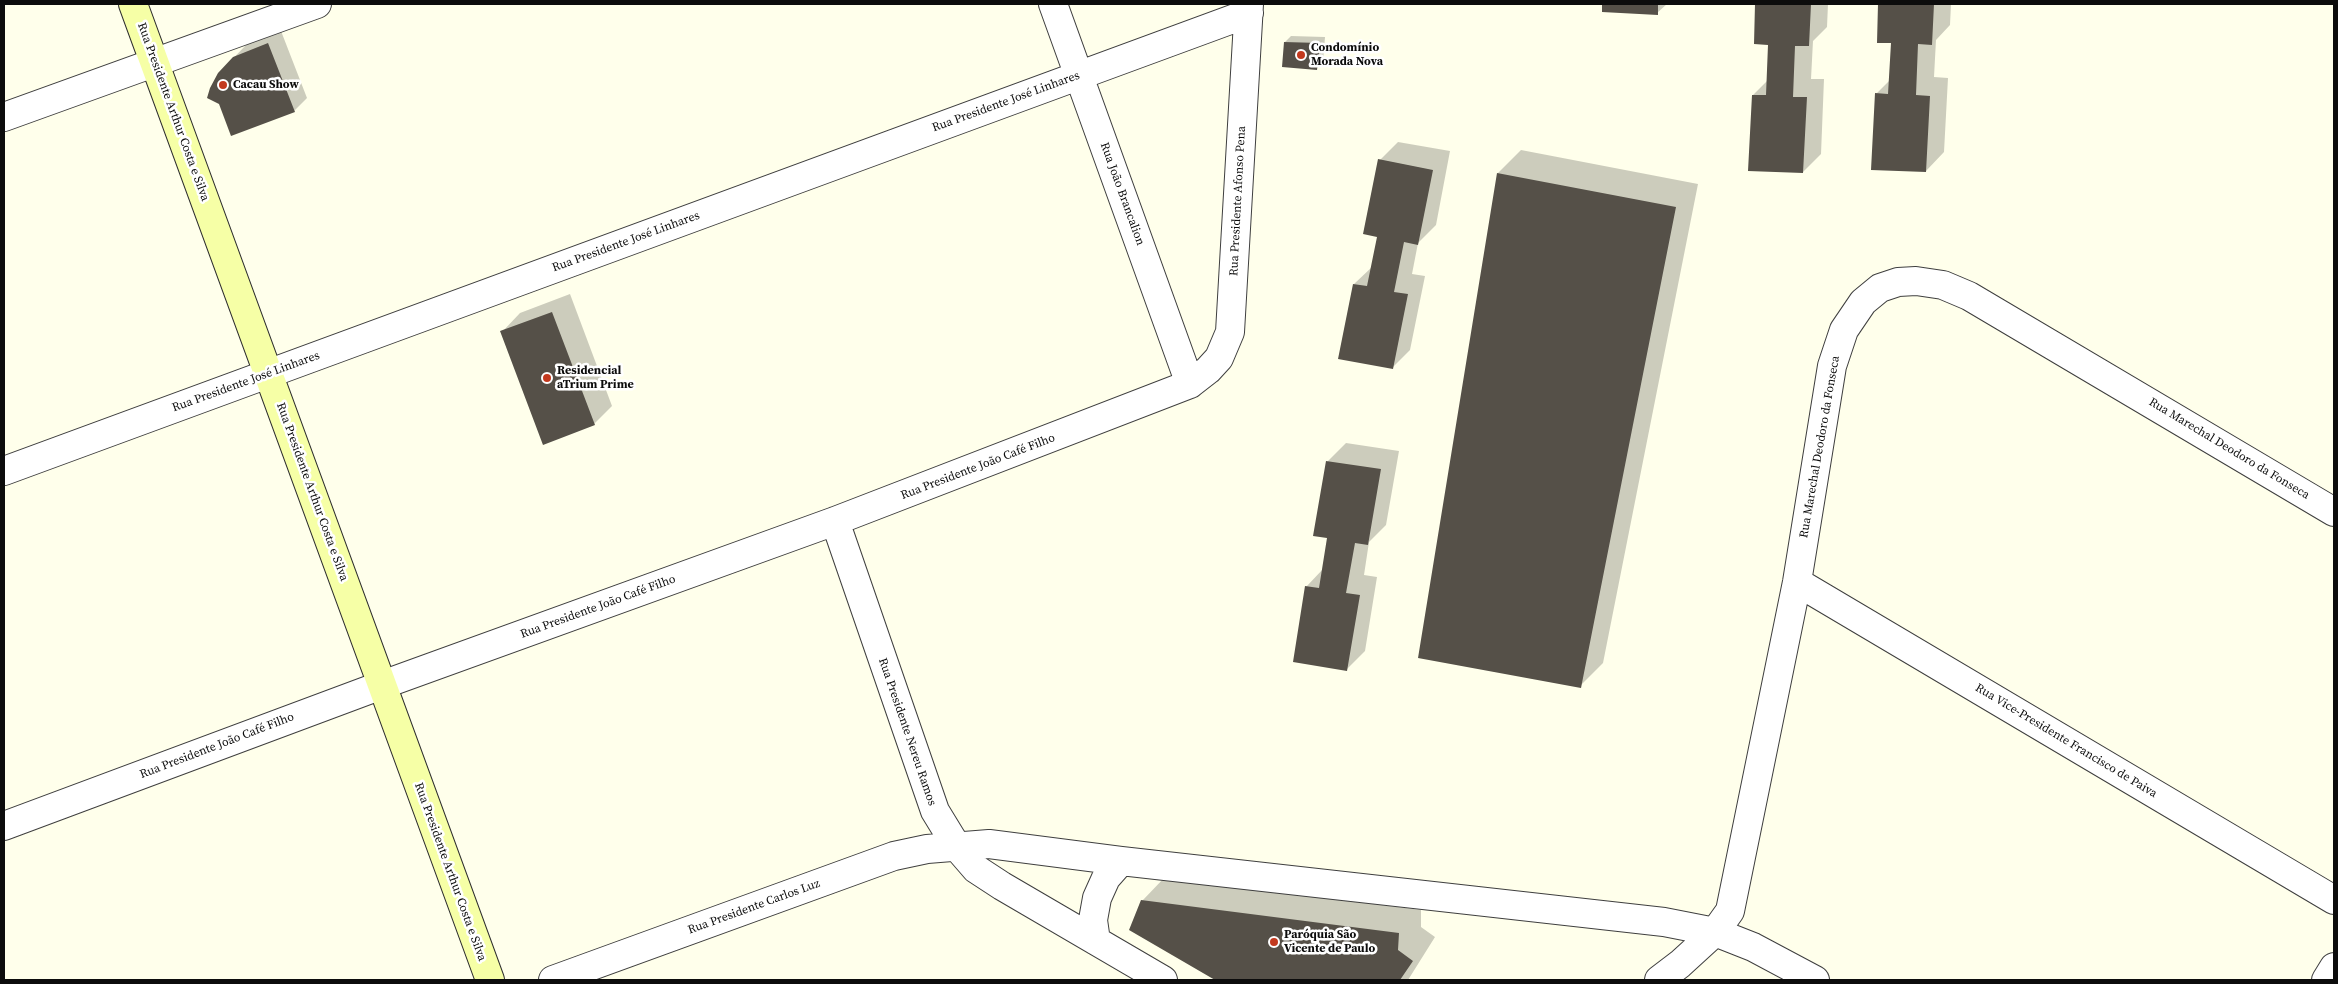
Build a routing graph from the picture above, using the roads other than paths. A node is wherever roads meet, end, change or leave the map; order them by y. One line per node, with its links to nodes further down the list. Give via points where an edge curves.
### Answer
1 (133, 4): 5 (street, Rua Presidente Arthur Costa e Silva)
2 (316, 4): 5 (street)
3 (1053, 4): 6 (street, Rua João Brancalion)
4 (1249, 8): 6 (street, Rua Presidente José Linhares); 9 (street, Rua Presidente Afonso Pena, via 1230,332 1219,358)
5 (155, 62): 7 (street); 8 (street, Rua Presidente Arthur Costa e Silva)
6 (1078, 75): 8 (street, Rua Presidente José Linhares); 9 (street, Rua João Brancalion)
7 (4, 117)
8 (268, 373): 10 (street, Rua Presidente José Linhares); 14 (street, Rua Presidente Arthur Costa e Silva)
9 (1190, 384): 12 (street, Rua Presidente João Café Filho)
10 (4, 471)
11 (2334, 512): 13 (street, Rua Marechal Deodoro da Fonseca, via 1969,296 1942,285 1898,282 1880,288 1863,302 1844,330 1832,366)
12 (835, 521): 14 (street, Rua Presidente João Café Filho); 16 (street, Rua Presidente Nereu Ramos, via 935,812)
13 (1797, 582): 18 (street, Rua Vice-Presidente Francisco de Paiva); 19 (street, Rua Marechal Deodoro da Fonseca, via 1736,886 1730,911)
14 (382, 685): 15 (street, Rua Presidente João Café Filho); 22 (street, Rua Presidente Arthur Costa e Silva)
15 (4, 826)
16 (958, 847): 17 (street, Rua Presidente Carlos Luz, via 990,844); 20 (street, Rua Presidente Nereu Ramos, via 976,869); 23 (street, Rua Presidente Carlos Luz, via 894,856)
17 (1121, 861): 19 (street, Rua Presidente Carlos Luz, via 1664,922); 20 (street, via 1106,878 1097,898)
18 (2334, 900)
19 (1715, 932): 25 (street, Rua Marechal Deodoro da Fonseca); 26 (street, Rua Presidente Carlos Luz, via 1753,947)
20 (1096, 941): 24 (street, Rua Presidente Nereu Ramos)
21 (2334, 967): 27 (street)
22 (490, 980)
23 (553, 980)
24 (1162, 980)
25 (1659, 980)
26 (1815, 980)
27 (2326, 980)

